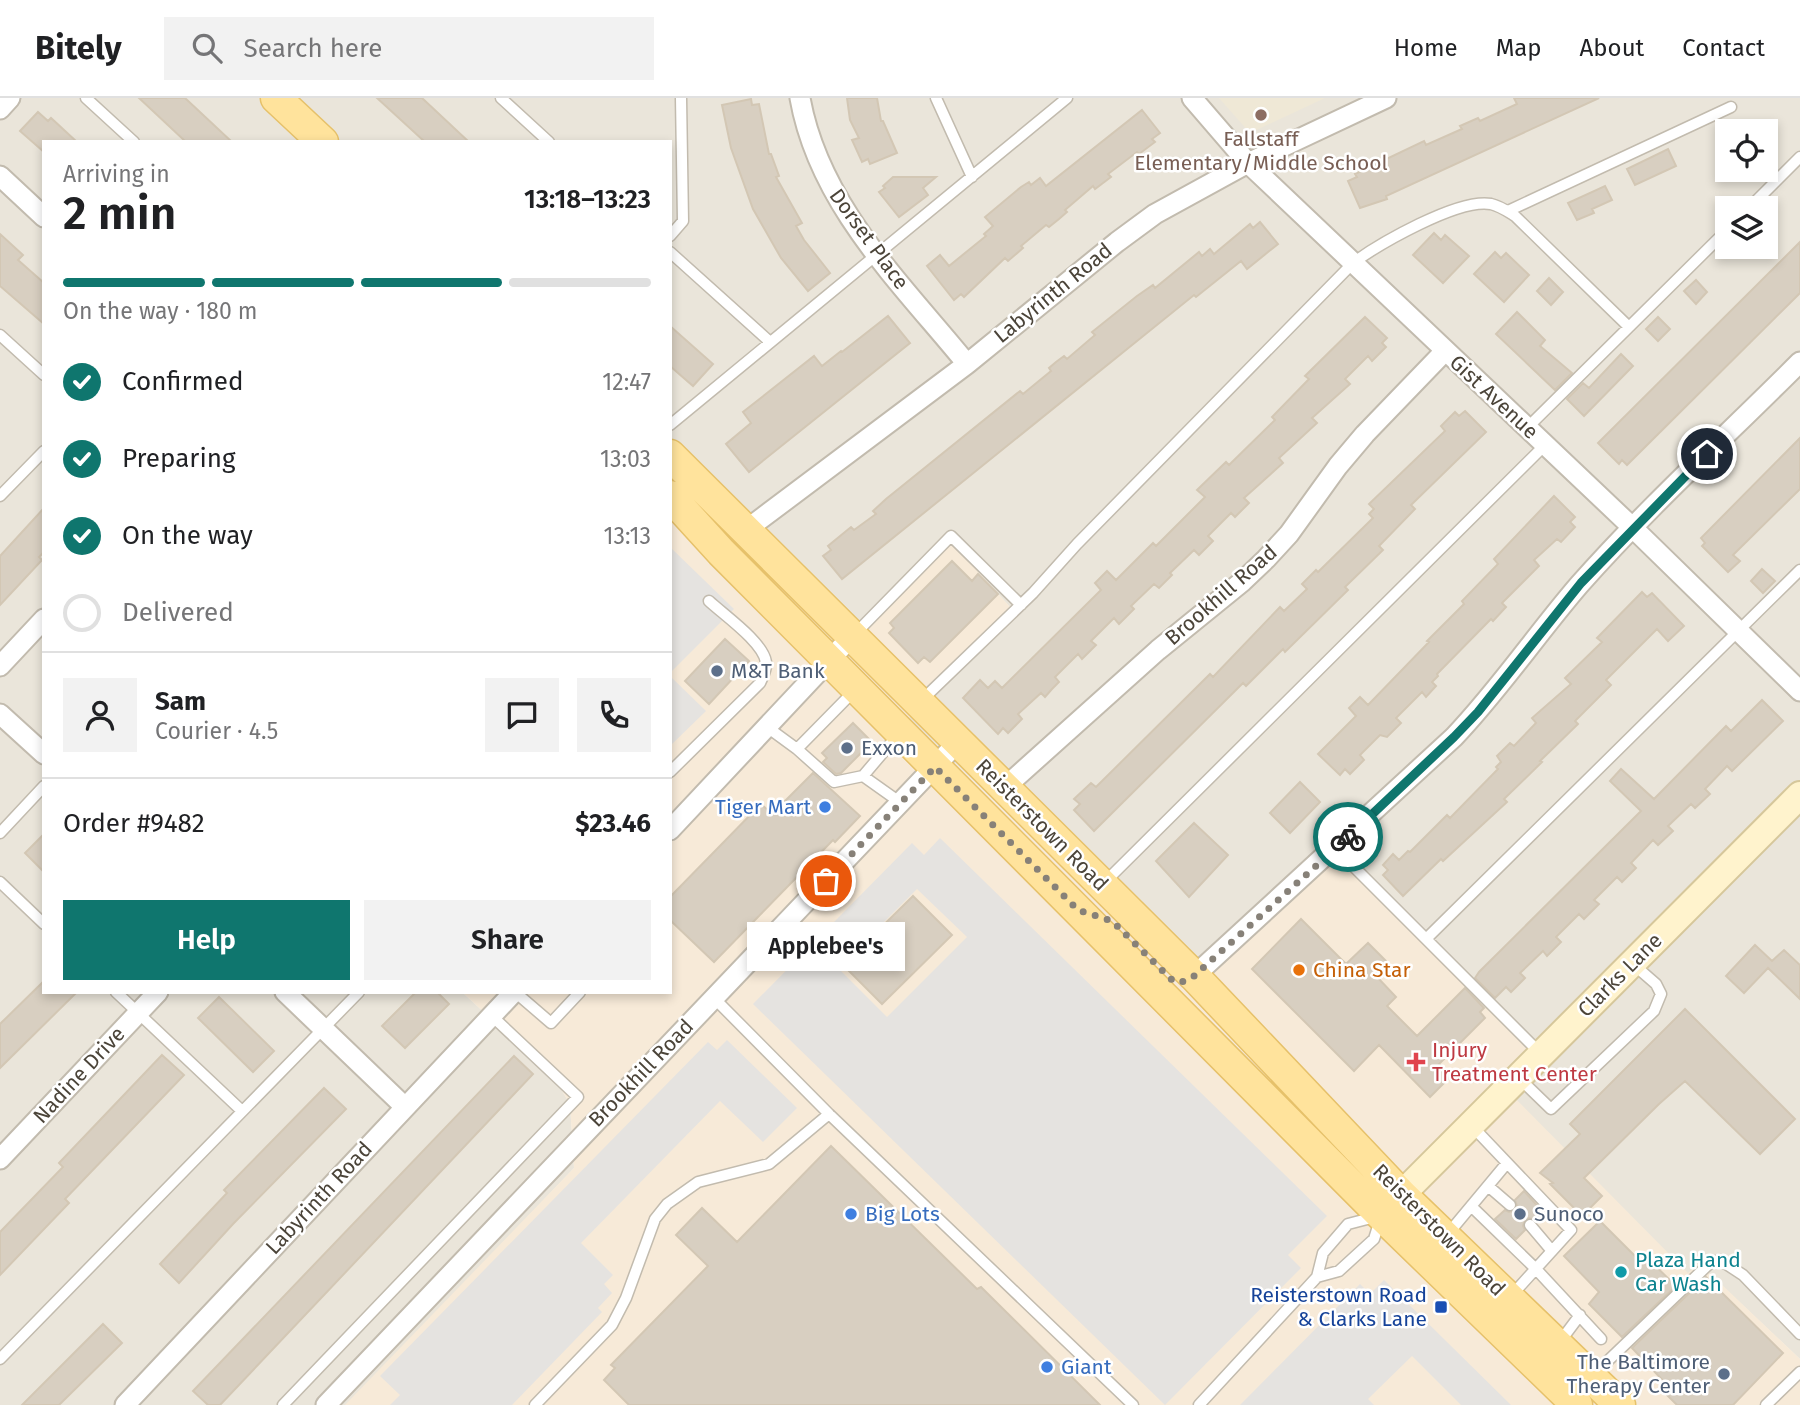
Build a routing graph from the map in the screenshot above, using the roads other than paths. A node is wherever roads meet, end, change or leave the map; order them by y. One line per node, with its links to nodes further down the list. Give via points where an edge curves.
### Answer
1 (10, 98): 12 (street)
2 (86, 98): 13 (lane)
3 (276, 98): 14 (main road)
4 (500, 98): 15 (lane)
5 (681, 98): 23 (lane, via 682,221)
6 (800, 98): 26 (street, Dorset Place, via 809,140 832,192)
7 (936, 98): 19 (lane)
8 (1067, 98): 19 (lane)
9 (1192, 98): 17 (street, Gist Avenue)
10 (1386, 98): 17 (street, Labyrinth Road)
11 (1731, 107): 21 (lane)
12 (0, 109)
13 (132, 140)
14 (321, 140)
15 (547, 140)
16 (1800, 157): 20 (lane)
17 (1248, 163): 27 (street, Gist Avenue); 33 (street, Labyrinth Road, via 1155,214)
18 (0, 176): 22 (street)
19 (972, 177): 26 (lane)
20 (1761, 196)
21 (1508, 211): 27 (lane, via 1489,204 1449,212 1375,247); 28 (lane)
22 (42, 215)
23 (672, 234)
24 (1715, 242): 28 (lane)
25 (672, 254): 30 (lane)
26 (877, 255): 30 (lane); 33 (street, Dorset Place)
27 (1353, 263): 31 (street, Gist Avenue); 46 (lane)
28 (1629, 327): 36 (lane)
29 (0, 335): 34 (lane)
30 (770, 342): 35 (lane)
31 (1445, 351): 36 (street, Gist Avenue); 65 (street, Brookhill Road, via 1365,434 1289,534 1243,582 1158,650)
32 (1800, 362): 42 (street)
33 (967, 364): 43 (street, Labyrinth Road)
34 (42, 373)
35 (672, 423)
36 (1527, 428): 37 (street, Gist Avenue)
37 (1545, 445): 42 (street, Gist Avenue); 72 (lane)
38 (42, 453): 40 (lane)
39 (672, 457): 43 (main road, Reisterstown Road)
40 (0, 496)
41 (672, 498): 50 (main road, Reisterstown Road)
42 (1633, 528): 48 (street, Gist Avenue); 70 (street, via 1555,613 1478,712)
43 (746, 530): 49 (main road, Reisterstown Road)
44 (1800, 570): 48 (lane)
45 (709, 601): 62 (lane, via 759,646 765,673)
46 (1020, 605): 49 (lane, via 951,536); 54 (lane)
47 (42, 621): 51 (street)
48 (1739, 631): 53 (street, Gist Avenue); 75 (lane)
49 (853, 635): 50 (street); 54 (main road, Reisterstown Road)
50 (830, 660): 52 (main road, Reisterstown Road); 56 (street)
51 (0, 666)
52 (857, 688): 57 (main road, Reisterstown Road); 59 (lane)
53 (1800, 691)
54 (919, 703): 58 (main road, Reisterstown Road)
55 (0, 714): 60 (street)
56 (767, 727): 59 (lane); 68 (street)
57 (901, 732): 61 (main road, Reisterstown Road); 63 (lane)
58 (958, 742): 61 (street, Brookhill Road); 65 (main road, Reisterstown Road)
59 (797, 749): 63 (lane, via 834,782)
60 (42, 752)
61 (935, 767): 67 (street, Brookhill Road); 73 (main road, Reisterstown Road)
62 (672, 770)
63 (863, 775): 67 (lane)
64 (42, 788): 69 (lane)
65 (1004, 788): 72 (main road, Reisterstown Road)
66 (1800, 795): 76 (street, Clarks Lane)
67 (901, 803): 84 (street, Brookhill Road)
68 (672, 828)
69 (0, 833)
70 (1335, 848): 75 (lane); 77 (street)
71 (0, 882): 74 (lane)
72 (1102, 885): 77 (main road, Reisterstown Road)
73 (1078, 910): 77 (main road, via 1112,921 1177,982); 97 (main road, Reisterstown Road)
74 (42, 922)
75 (1426, 939): 88 (lane)
76 (1632, 963): 88 (street, Clarks Lane); 89 (lane, via 1661,994 1654,1011 1551,1109)
77 (1194, 976): 97 (main road, Reisterstown Road)
78 (118, 994): 85 (lane)
79 (156, 994): 85 (street, Nadine Drive)
80 (287, 994): 87 (street)
81 (357, 994): 87 (lane)
82 (509, 994): 83 (lane, via 551,1023); 86 (street, Labyrinth Road)
83 (578, 994)
84 (714, 997): 92 (lane); 113 (street, Brookhill Road)
85 (138, 1013): 91 (lane); 94 (street, Nadine Drive)
86 (492, 1016): 90 (street, Labyrinth Road); 115 (lane, via 578,1097)
87 (325, 1030): 90 (street); 91 (lane)
88 (1542, 1054): 89 (street, Clarks Lane)
89 (1519, 1078): 93 (street, Clarks Lane)
90 (405, 1107): 114 (street, Labyrinth Road)
91 (242, 1111): 110 (lane)
92 (828, 1114): 116 (lane, via 769,1164 698,1182 667,1204 655,1219 612,1325); 117 (lane)
93 (1471, 1126): 95 (lane); 97 (street, Clarks Lane)
94 (0, 1159)
95 (1507, 1163): 96 (lane); 102 (lane, via 1571,1230)
96 (1488, 1186): 98 (lane); 99 (lane)
97 (1392, 1205): 101 (main road, Reisterstown Road); 104 (lane, via 1374,1239 1339,1271); 104 (lane, via 1348,1224 1323,1253); 119 (main road, Reisterstown Road)
98 (1510, 1205)
99 (1471, 1206): 101 (lane); 103 (lane)
100 (1530, 1225): 102 (lane)
101 (1445, 1237): 105 (main road, Reisterstown Road)
102 (1552, 1251): 103 (lane)
103 (1536, 1269): 105 (lane); 106 (lane)
104 (1317, 1278): 118 (lane)
105 (1509, 1299): 109 (main road, Reisterstown Road)
106 (1580, 1315): 108 (lane); 109 (lane)
107 (1800, 1334): 112 (lane, via 1743,1275 1720,1260 1710,1264)
108 (1601, 1339)
109 (1557, 1346): 112 (main road, Reisterstown Road)
110 (0, 1359)
111 (1800, 1372): 121 (lane)
112 (1591, 1378): 120 (main road, Reisterstown Road)
113 (333, 1403)
114 (125, 1405)
115 (283, 1405)
116 (535, 1405)
117 (1133, 1405)
118 (1199, 1405)
119 (1577, 1405)
120 (1619, 1405)
121 (1766, 1405)

